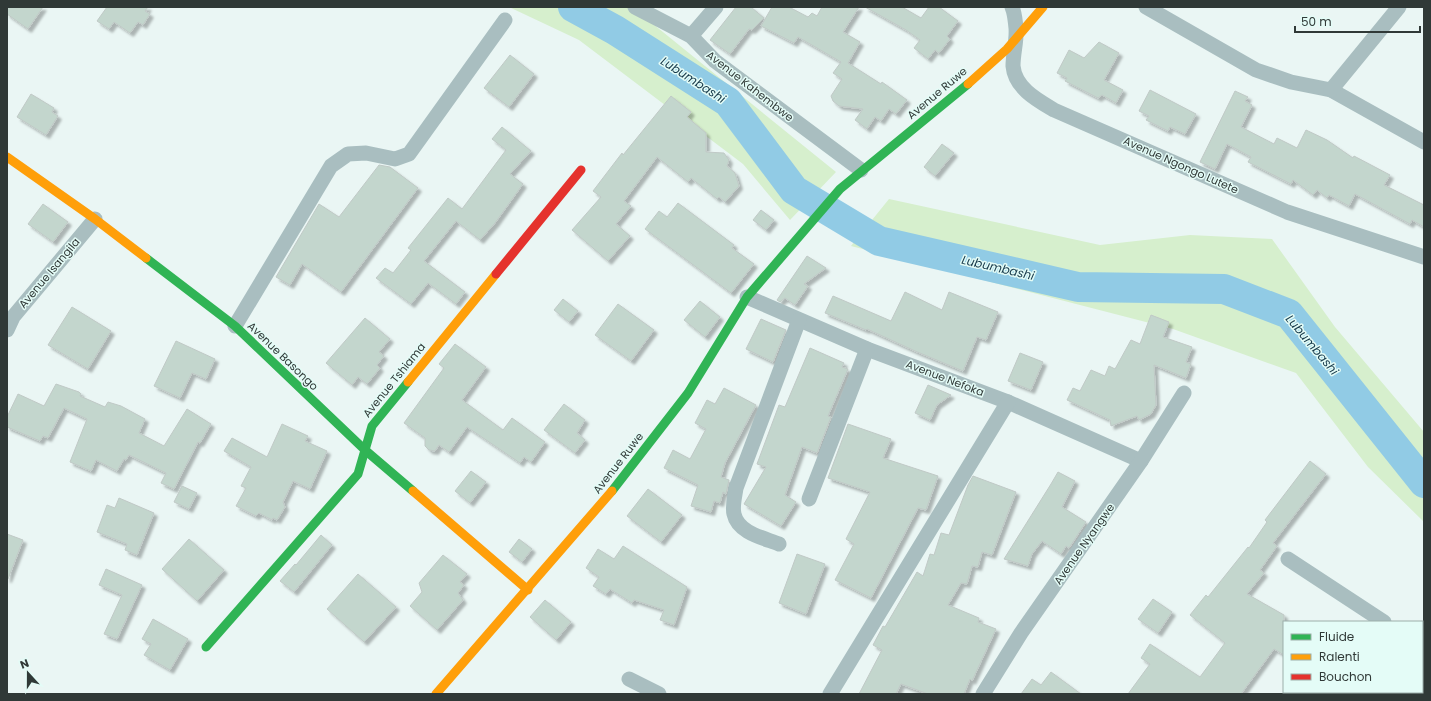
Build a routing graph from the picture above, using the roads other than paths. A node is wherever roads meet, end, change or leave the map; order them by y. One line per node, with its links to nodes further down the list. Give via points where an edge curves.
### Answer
1 (635, 7): 8 (street, Avenue Kahembwe)
2 (716, 7): 8 (street)
3 (1012, 7): 9 (street, Avenue Ngongo Lutete)
4 (1043, 7): 9 (street, Avenue Ruwe)
5 (1146, 7): 10 (street, via 1256,70 1291,82)
6 (1398, 7): 10 (street)
7 (504, 20): 19 (street, via 409,154 395,159 366,153 348,154 331,166)
8 (690, 36): 14 (street, Avenue Kahembwe, via 715,61)
9 (1017, 38): 14 (street, Avenue Ruwe, via 1008,49 947,102); 16 (street, Avenue Ngongo Lutete, via 1013,66 1018,79 1026,92 1054,110 1287,212)
10 (1330, 90): 11 (street)
11 (1424, 142)
12 (7, 157): 15 (street, Avenue Basongo)
13 (581, 170): 24 (street, Avenue Tshiama, via 372,426)
14 (861, 170): 17 (street, Avenue Ruwe, via 840,189)
15 (95, 219): 19 (street, Avenue Basongo); 20 (street, Avenue Isangila, via 13,317)
16 (1424, 257)
17 (747, 298): 18 (street, Avenue Nefoka); 29 (street, Avenue Ruwe, via 688,393 601,505)
18 (799, 320): 21 (street, Avenue Nefoka); 27 (street, via 736,488 734,513 738,525)
19 (235, 326): 24 (street, Avenue Basongo)
20 (7, 330)
21 (867, 348): 23 (street, Avenue Nefoka); 26 (street)
22 (1184, 393): 25 (street, Avenue Nyangwe)
23 (1008, 402): 25 (street, Avenue Nefoka); 35 (street)
24 (365, 450): 29 (street, Avenue Basongo); 31 (street, Avenue Tshiama, via 358,474)
25 (1141, 461): 36 (street, Avenue Nyangwe, via 1021,633)
26 (809, 499)
27 (779, 544)
28 (1288, 559): 30 (street)
29 (528, 590): 33 (street, Avenue Ruwe)
30 (1382, 621)
31 (206, 647)
32 (628, 679): 34 (street)
33 (436, 694)
34 (659, 694)
35 (830, 694)
36 (983, 694)

